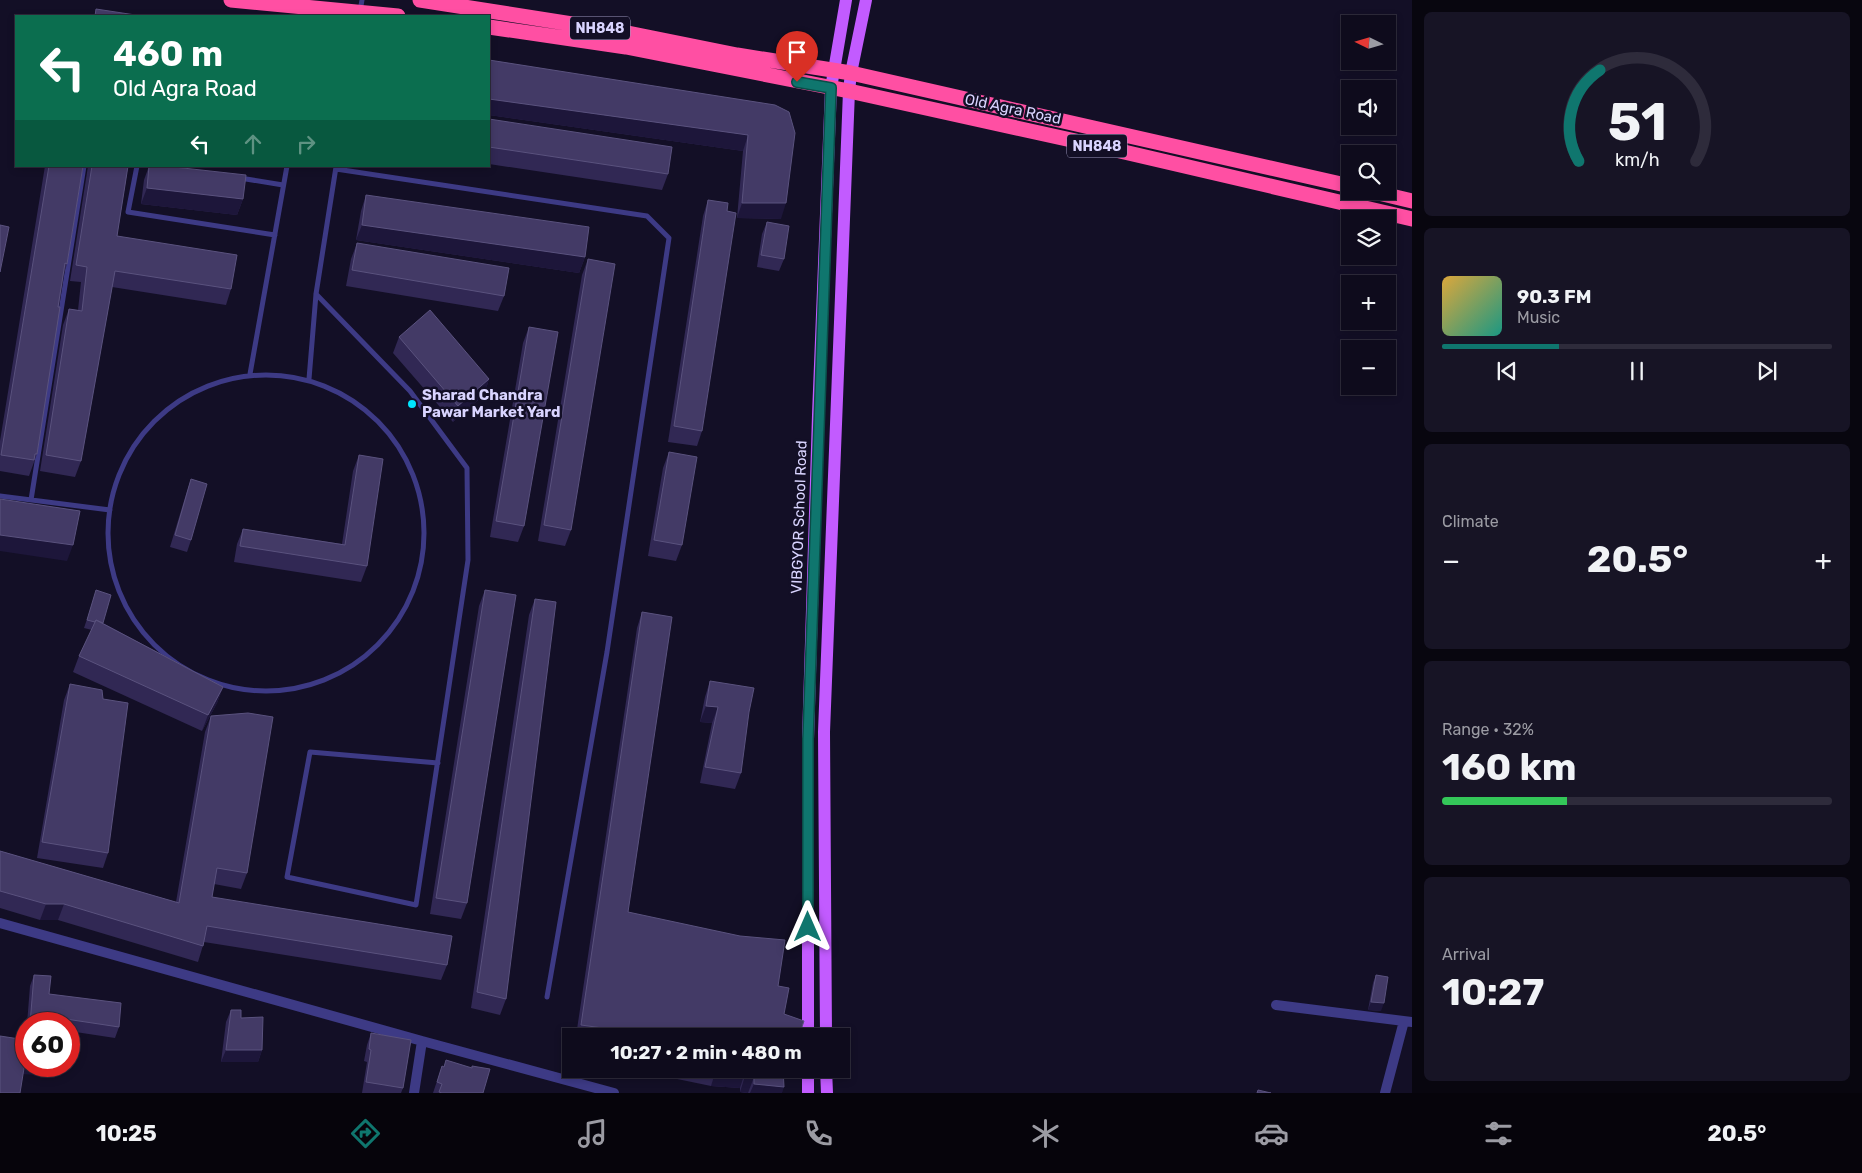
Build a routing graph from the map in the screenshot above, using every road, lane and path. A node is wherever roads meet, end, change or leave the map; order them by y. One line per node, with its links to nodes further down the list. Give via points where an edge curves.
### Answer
1 (231, 0): 5 (highway)
2 (420, 0): 9 (highway, NH848)
3 (846, 0): 9 (main road, VIBGYOR School Road)
4 (866, 0): 10 (main road)
5 (315, 8): 6 (highway)
6 (361, 10): 7 (highway)
7 (392, 15)
8 (490, 27): 11 (highway, Old Agra Road / NH848, via 626,47)
9 (833, 70): 10 (highway, NH848); 11 (main road, VIBGYOR School Road)
10 (851, 73): 12 (main road); 18 (highway, NH848)
11 (831, 88): 12 (highway, Old Agra Road / NH848); 35 (main road, VIBGYOR School Road, via 808,739)
12 (849, 91): 22 (highway, Old Agra Road / NH848); 36 (main road, via 824,732)
13 (84, 167): 28 (lane)
14 (137, 167): 23 (lane, via 128,212)
15 (287, 167): 19 (lane)
16 (336, 168): 24 (lane); 32 (lane, via 647,216 668,238 607,652)
17 (236, 178): 19 (lane)
18 (1341, 184)
19 (283, 185): 23 (lane)
20 (1396, 198): 21 (highway)
21 (1412, 202)
22 (1412, 219)
23 (275, 235): 25 (lane)
24 (316, 294): 26 (lane); 30 (lane, via 410,391 467,468 468,560)
25 (250, 374): 26 (lane, via 280,374); 29 (lane, via 212,383 177,400 148,426 126,458)
26 (309, 379): 29 (lane, via 345,394 376,418 400,448 419,494 424,522 422,562 410,599 390,632 362,660 328,679 291,690 252,692 214,683 179,666 149,641 126,609 112,572 107,534)
27 (0, 496): 28 (lane)
28 (31, 500): 29 (lane)
29 (110, 510)
30 (438, 763): 30 (lane, via 416,906 287,877 310,752)
31 (0, 927): 37 (street)
32 (547, 997)
33 (1276, 1005): 34 (street)
34 (1408, 1022): 44 (street)
35 (808, 1028)
36 (826, 1028)
37 (422, 1041): 40 (street); 41 (street)
38 (808, 1078): 42 (main road)
39 (826, 1078): 43 (main road)
40 (414, 1093)
41 (614, 1093)
42 (808, 1093)
43 (827, 1093)
44 (1385, 1093)

